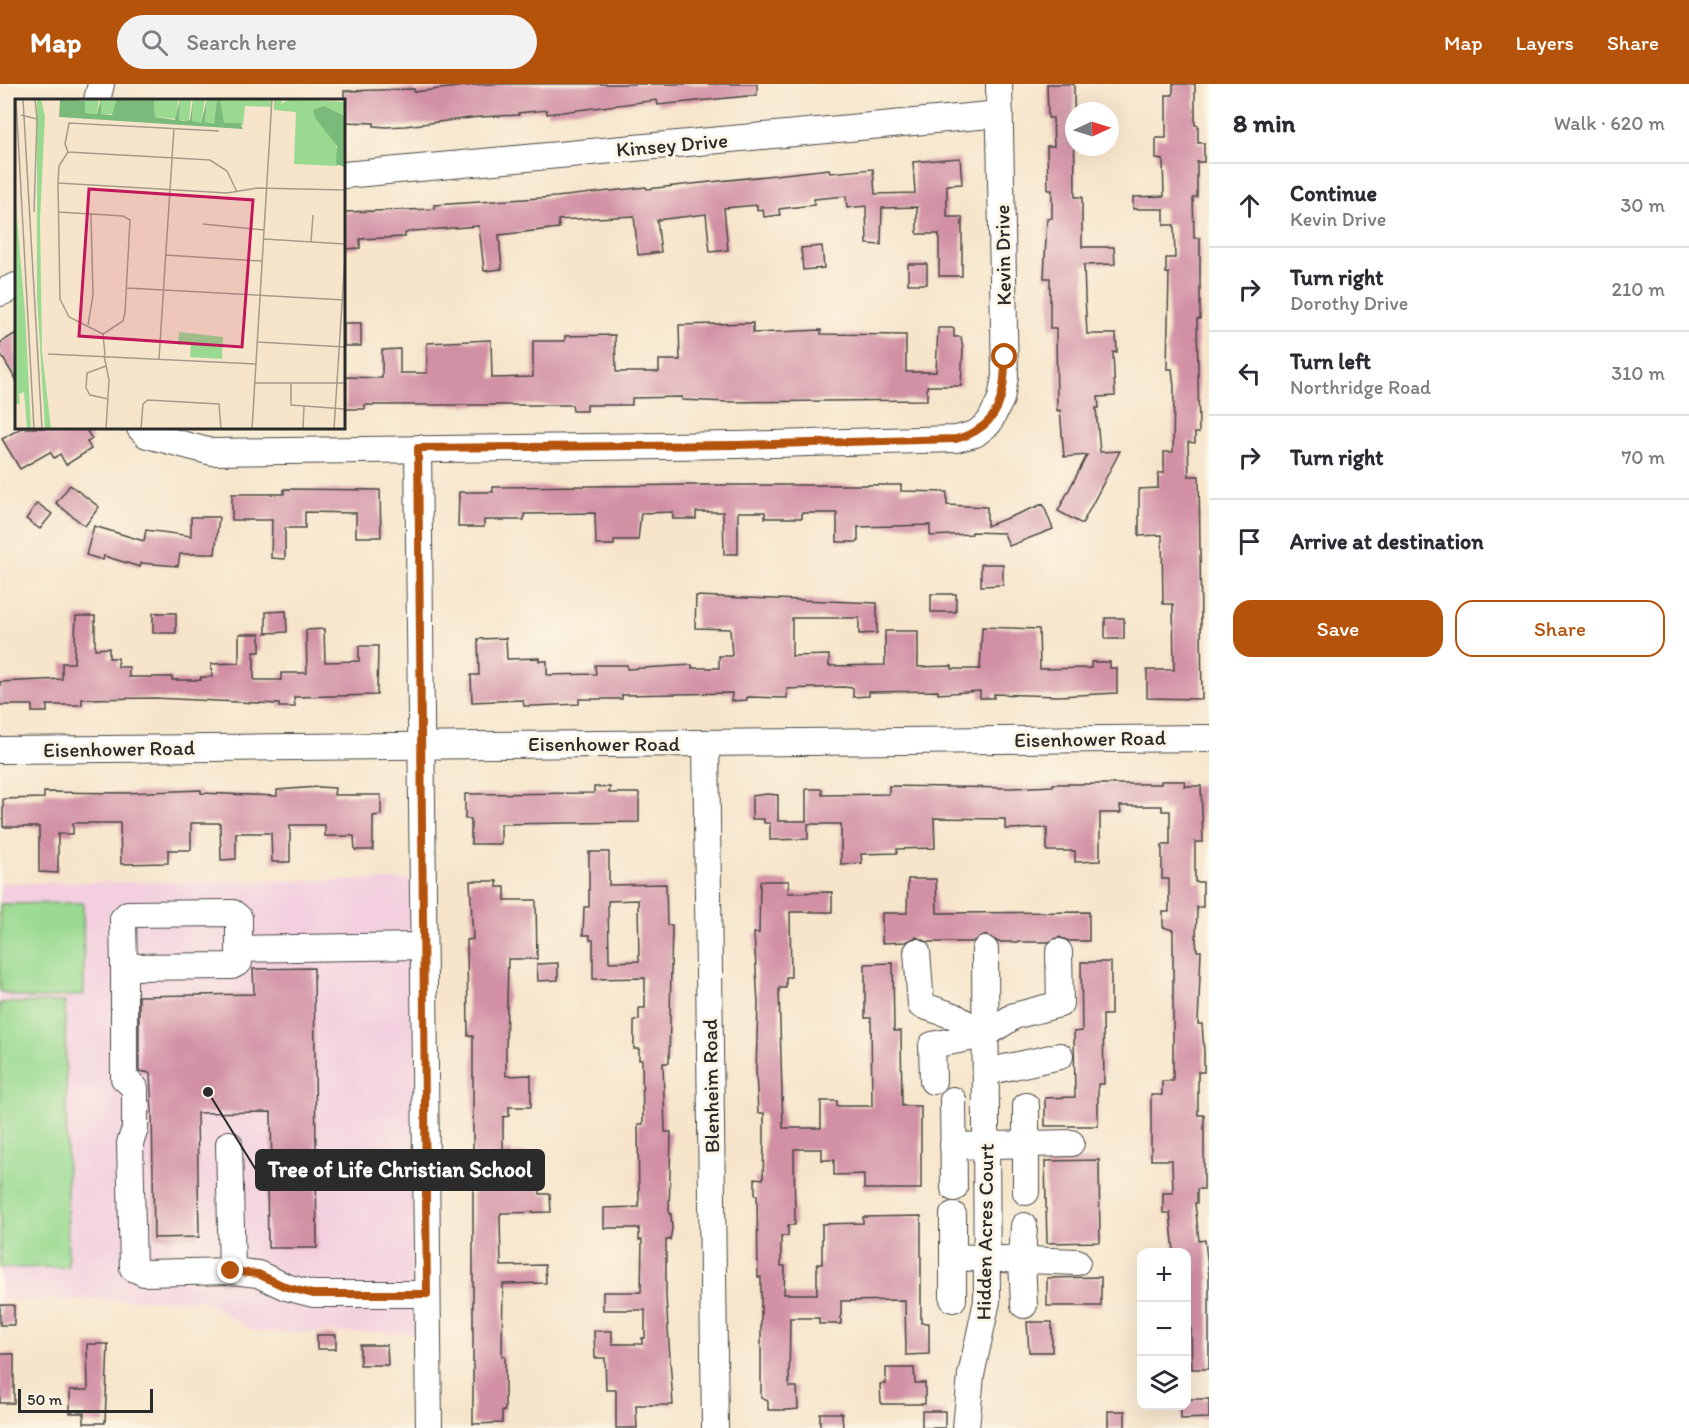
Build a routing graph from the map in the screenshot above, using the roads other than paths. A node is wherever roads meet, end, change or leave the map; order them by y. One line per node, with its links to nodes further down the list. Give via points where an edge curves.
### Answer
1 (101, 84): 3 (street)
2 (999, 84): 4 (street, Kevin Drive)
3 (97, 99)
4 (1000, 114): 5 (street, Kinsey Drive); 9 (street, Kevin Drive, via 1005,377 1001,399 989,423 975,434 939,441)
5 (345, 175)
6 (15, 286): 7 (street)
7 (0, 293)
8 (141, 429): 9 (street, via 147,435 212,452)
9 (418, 448): 12 (street)
10 (1209, 738): 11 (street, Eisenhower Road)
11 (706, 743): 12 (street, Eisenhower Road); 44 (street, Blenheim Road)
12 (421, 746): 13 (street, Eisenhower Road); 14 (street)
13 (0, 750)
14 (423, 946): 15 (street); 40 (street)
15 (239, 949): 19 (street, via 239,962 232,966); 19 (street, via 239,918 233,913 128,914 123,918)
16 (986, 950): 20 (street, Hidden Acres Court)
17 (918, 952): 20 (street, via 921,1005 954,1016)
18 (1059, 952): 20 (street, via 1060,1004 1014,1016)
19 (124, 967): 39 (street, via 124,1078 135,1088 135,1129 130,1143 133,1268 144,1273)
20 (985, 1035): 22 (street, Hidden Acres Court); 23 (street, via 932,1045)
21 (1060, 1056): 22 (street)
22 (986, 1072): 30 (street, Hidden Acres Court)
23 (933, 1081)
24 (952, 1100): 29 (street)
25 (1026, 1106): 28 (street)
26 (1071, 1143): 28 (street)
27 (229, 1144): 39 (street)
28 (1025, 1145): 30 (street); 32 (street)
29 (953, 1146): 30 (street); 31 (street)
30 (987, 1146): 36 (street, Hidden Acres Court)
31 (954, 1188)
32 (1026, 1192)
33 (953, 1215): 35 (street)
34 (1024, 1226): 37 (street)
35 (953, 1257): 36 (street); 41 (street)
36 (988, 1257): 37 (street); 45 (street, Hidden Acres Court, via 987,1301 971,1375)
37 (1022, 1259): 38 (street); 42 (street)
38 (1077, 1262)
39 (231, 1271): 40 (street, via 258,1274 313,1294)
40 (427, 1294): 43 (street)
41 (954, 1299)
42 (1024, 1305)
43 (429, 1428)
44 (715, 1428)
45 (966, 1428)

